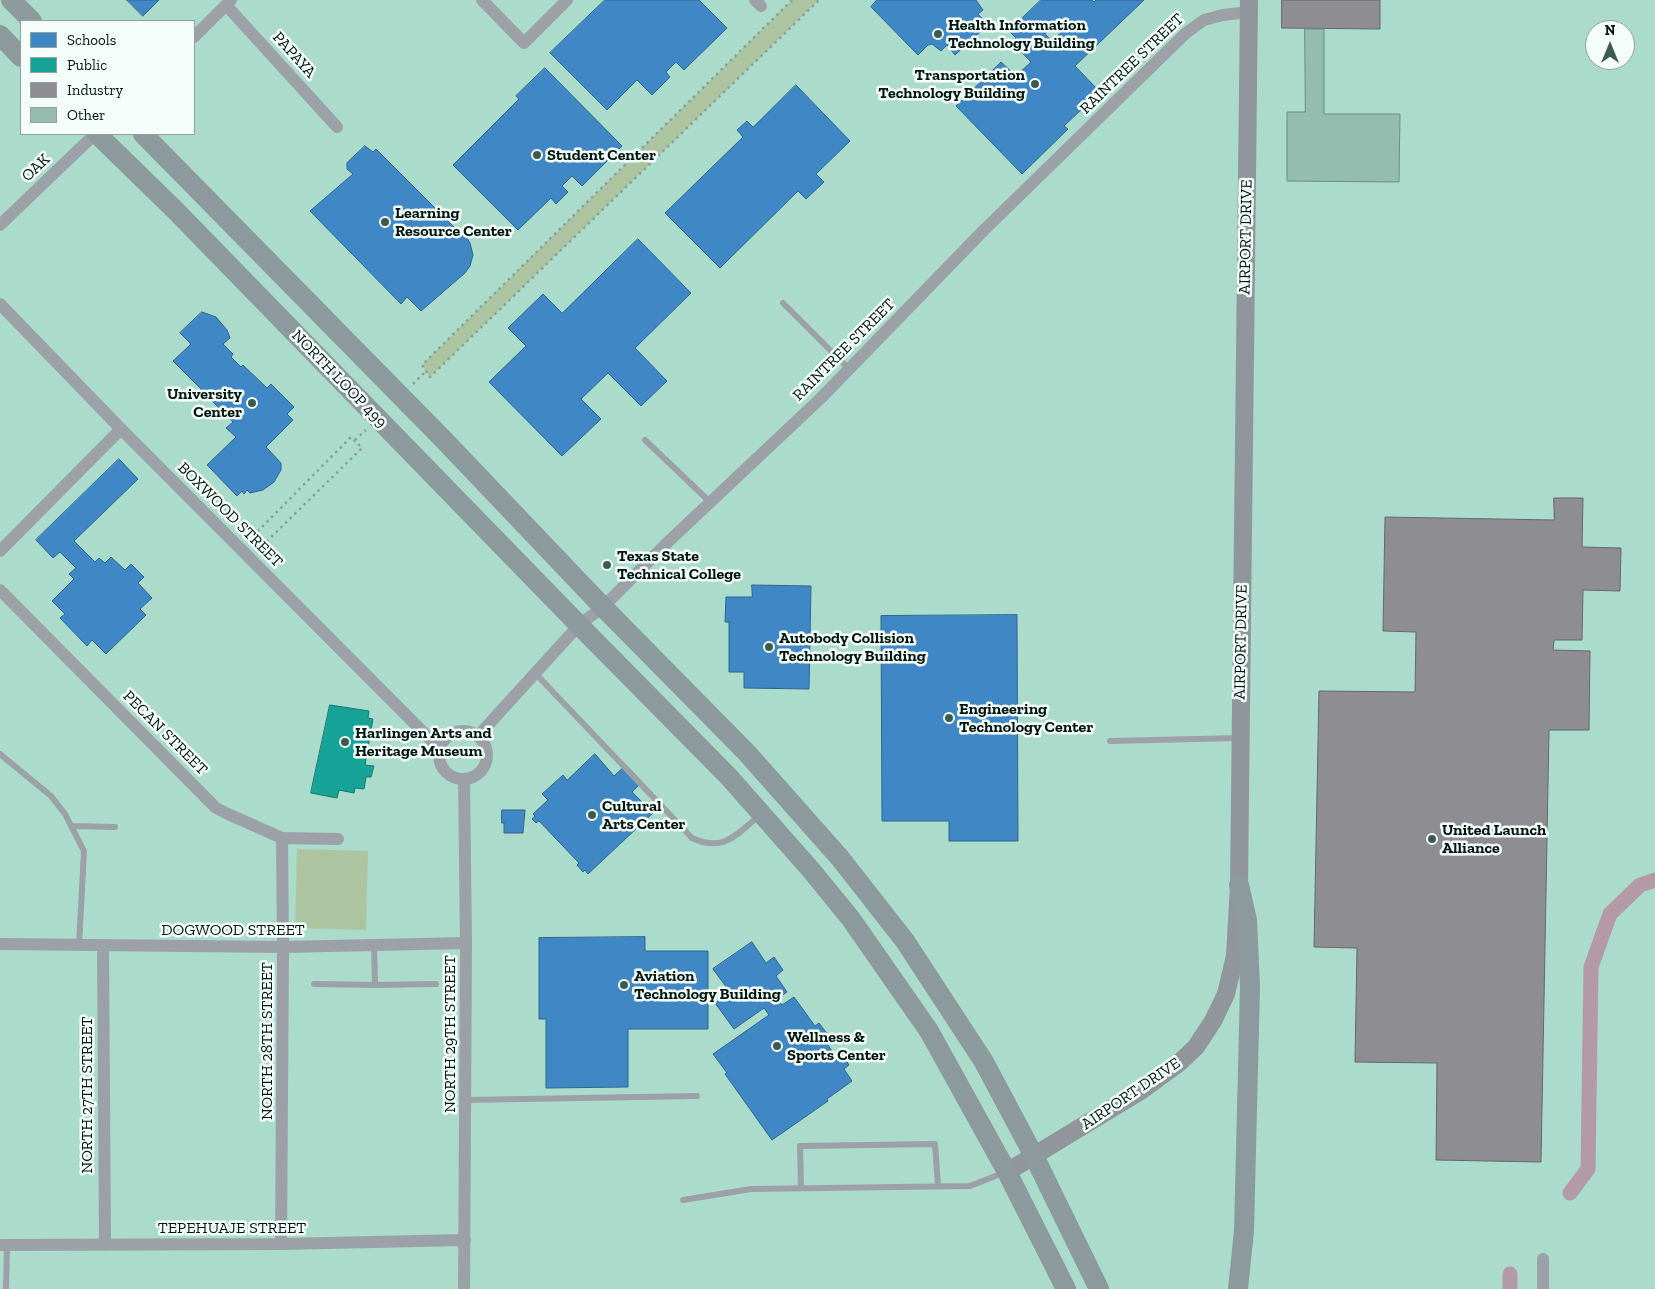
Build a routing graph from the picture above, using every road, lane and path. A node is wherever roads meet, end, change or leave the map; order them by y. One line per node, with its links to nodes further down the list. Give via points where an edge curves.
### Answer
1 (11, 0): 8 (main road)
2 (482, 0): 3 (street, via 524,43)
3 (567, 0)
4 (792, 0): 5 (path, via 422,365 430,377)
5 (819, 0)
6 (228, 3): 10 (street); 12 (street, PAPAYA)
7 (1249, 6): 19 (street, RAINTREE STREET, via 1204,20 1186,33 983,231); 31 (street, AIRPORT DRIVE)
8 (31, 20)
9 (0, 35): 11 (main road)
10 (195, 35)
11 (20, 56)
12 (338, 127)
13 (95, 135): 16 (street, OAK)
14 (97, 135): 28 (main road, NORTH LOOP 499)
15 (143, 135): 27 (main road, NORTH LOOP 499, via 437,433)
16 (0, 225)
17 (783, 303): 19 (lane)
18 (0, 304): 20 (street, BOXWOOD STREET)
19 (849, 369): 22 (street, RAINTREE STREET)
20 (121, 429): 23 (street, BOXWOOD STREET); 24 (street)
21 (645, 440): 22 (lane)
22 (710, 502): 27 (street, RAINTREE STREET)
23 (238, 546): 25 (street, BOXWOOD STREET); 25 (path, via 257,532 352,437 362,448)
24 (0, 551)
25 (250, 558): 33 (street, BOXWOOD STREET)
26 (0, 590): 39 (street, PECAN STREET, via 216,808)
27 (603, 607): 28 (street, RAINTREE STREET); 53 (main road, NORTH LOOP 499, via 747,753 840,858 905,941 984,1062)
28 (579, 625): 29 (street, RAINTREE STREET); 36 (main road, NORTH LOOP 499, via 729,776)
29 (535, 673): 30 (street, RAINTREE STREET); 36 (lane, via 692,838 703,843 725,842)
30 (478, 736): 33 (street, via 467,731 455,732 445,738); 35 (street, via 485,745 487,757 484,768)
31 (1240, 738): 32 (lane); 41 (street, AIRPORT DRIVE)
32 (1110, 741)
33 (439, 748): 35 (street, via 438,760 443,770 452,778)
34 (0, 754): 37 (lane, via 51,796)
35 (464, 780): 42 (street, NORTH 29TH STREET)
36 (762, 814): 54 (main road, NORTH LOOP 499, via 851,919 921,1019)
37 (71, 826): 38 (lane); 44 (lane, via 84,851)
38 (115, 827)
39 (282, 838): 40 (street, PECAN STREET); 47 (street, NORTH 28TH STREET)
40 (338, 839)
41 (1239, 885): 53 (street, AIRPORT DRIVE, via 1235,956 1226,994 1196,1047 1142,1090); 67 (main road, via 1247,920 1250,987 1244,1231)
42 (466, 943): 46 (street, DOGWOOD STREET); 52 (street, NORTH 29TH STREET)
43 (0, 944): 44 (street, DOGWOOD STREET)
44 (79, 945): 45 (street, DOGWOOD STREET)
45 (103, 945): 47 (street, DOGWOOD STREET); 61 (street, NORTH 27TH STREET)
46 (374, 945): 47 (street, DOGWOOD STREET); 50 (lane)
47 (284, 947): 59 (street, NORTH 28TH STREET)
48 (314, 984): 50 (lane)
49 (436, 984): 50 (lane)
50 (375, 985)
51 (697, 1096): 52 (lane)
52 (466, 1100): 58 (street, NORTH 29TH STREET)
53 (1034, 1156): 54 (street, AIRPORT DRIVE); 66 (main road, NORTH LOOP 499)
54 (1007, 1172): 55 (lane, via 970,1186); 65 (main road, NORTH LOOP 499)
55 (938, 1186): 56 (lane); 56 (lane, via 936,1144 800,1146)
56 (801, 1188): 57 (lane, via 751,1189)
57 (683, 1200)
58 (465, 1240): 59 (street, TEPEHUAJE STREET); 64 (street, NORTH 29TH STREET)
59 (281, 1244): 61 (street, TEPEHUAJE STREET)
60 (3, 1245): 61 (street, TEPEHUAJE STREET); 63 (lane)
61 (104, 1245)
62 (1543, 1259): 68 (street)
63 (6, 1289)
64 (464, 1289)
65 (1066, 1289)
66 (1099, 1289)
67 (1238, 1289)
68 (1543, 1289)

